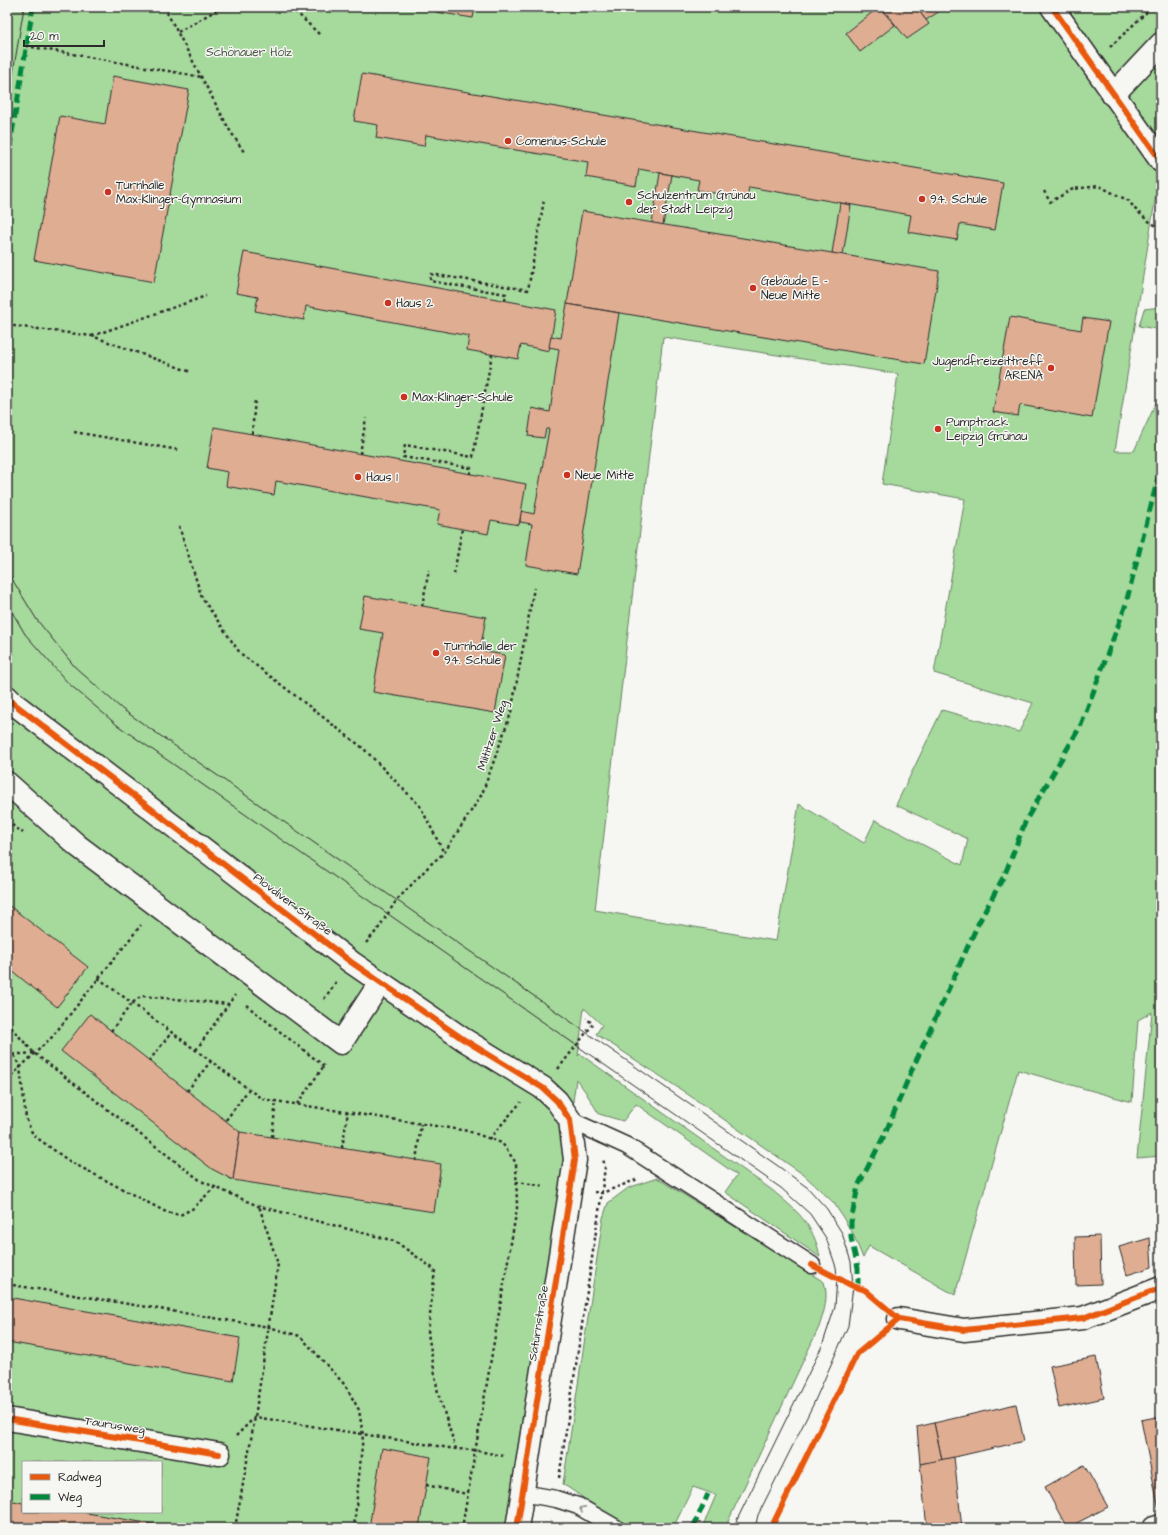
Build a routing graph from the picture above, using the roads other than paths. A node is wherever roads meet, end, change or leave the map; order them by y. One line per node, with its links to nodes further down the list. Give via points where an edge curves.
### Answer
1 (1052, 7): 3 (street)
2 (1161, 44): 3 (street)
3 (1113, 95): 4 (street)
4 (1161, 161)
5 (7, 697): 7 (street, Plovdiver Straße)
6 (7, 783): 7 (street, via 78,846 341,1043)
7 (380, 983): 8 (street, Plovdiver Straße, via 463,1039 543,1088 557,1101)
8 (570, 1120): 9 (lane, via 633,1150); 14 (street, Saturnstraße, via 575,1160)
9 (812, 1265)
10 (1161, 1288): 11 (street, via 1083,1318 964,1330)
11 (899, 1319)
12 (7, 1419): 13 (street, Taurusweg)
13 (219, 1454)
14 (522, 1493): 16 (street, Saturnstraße); 17 (lane, one-way to 14, via 578,1506)
15 (1161, 1526): 18 (street)
16 (516, 1528)
17 (616, 1528)
18 (1154, 1528)

